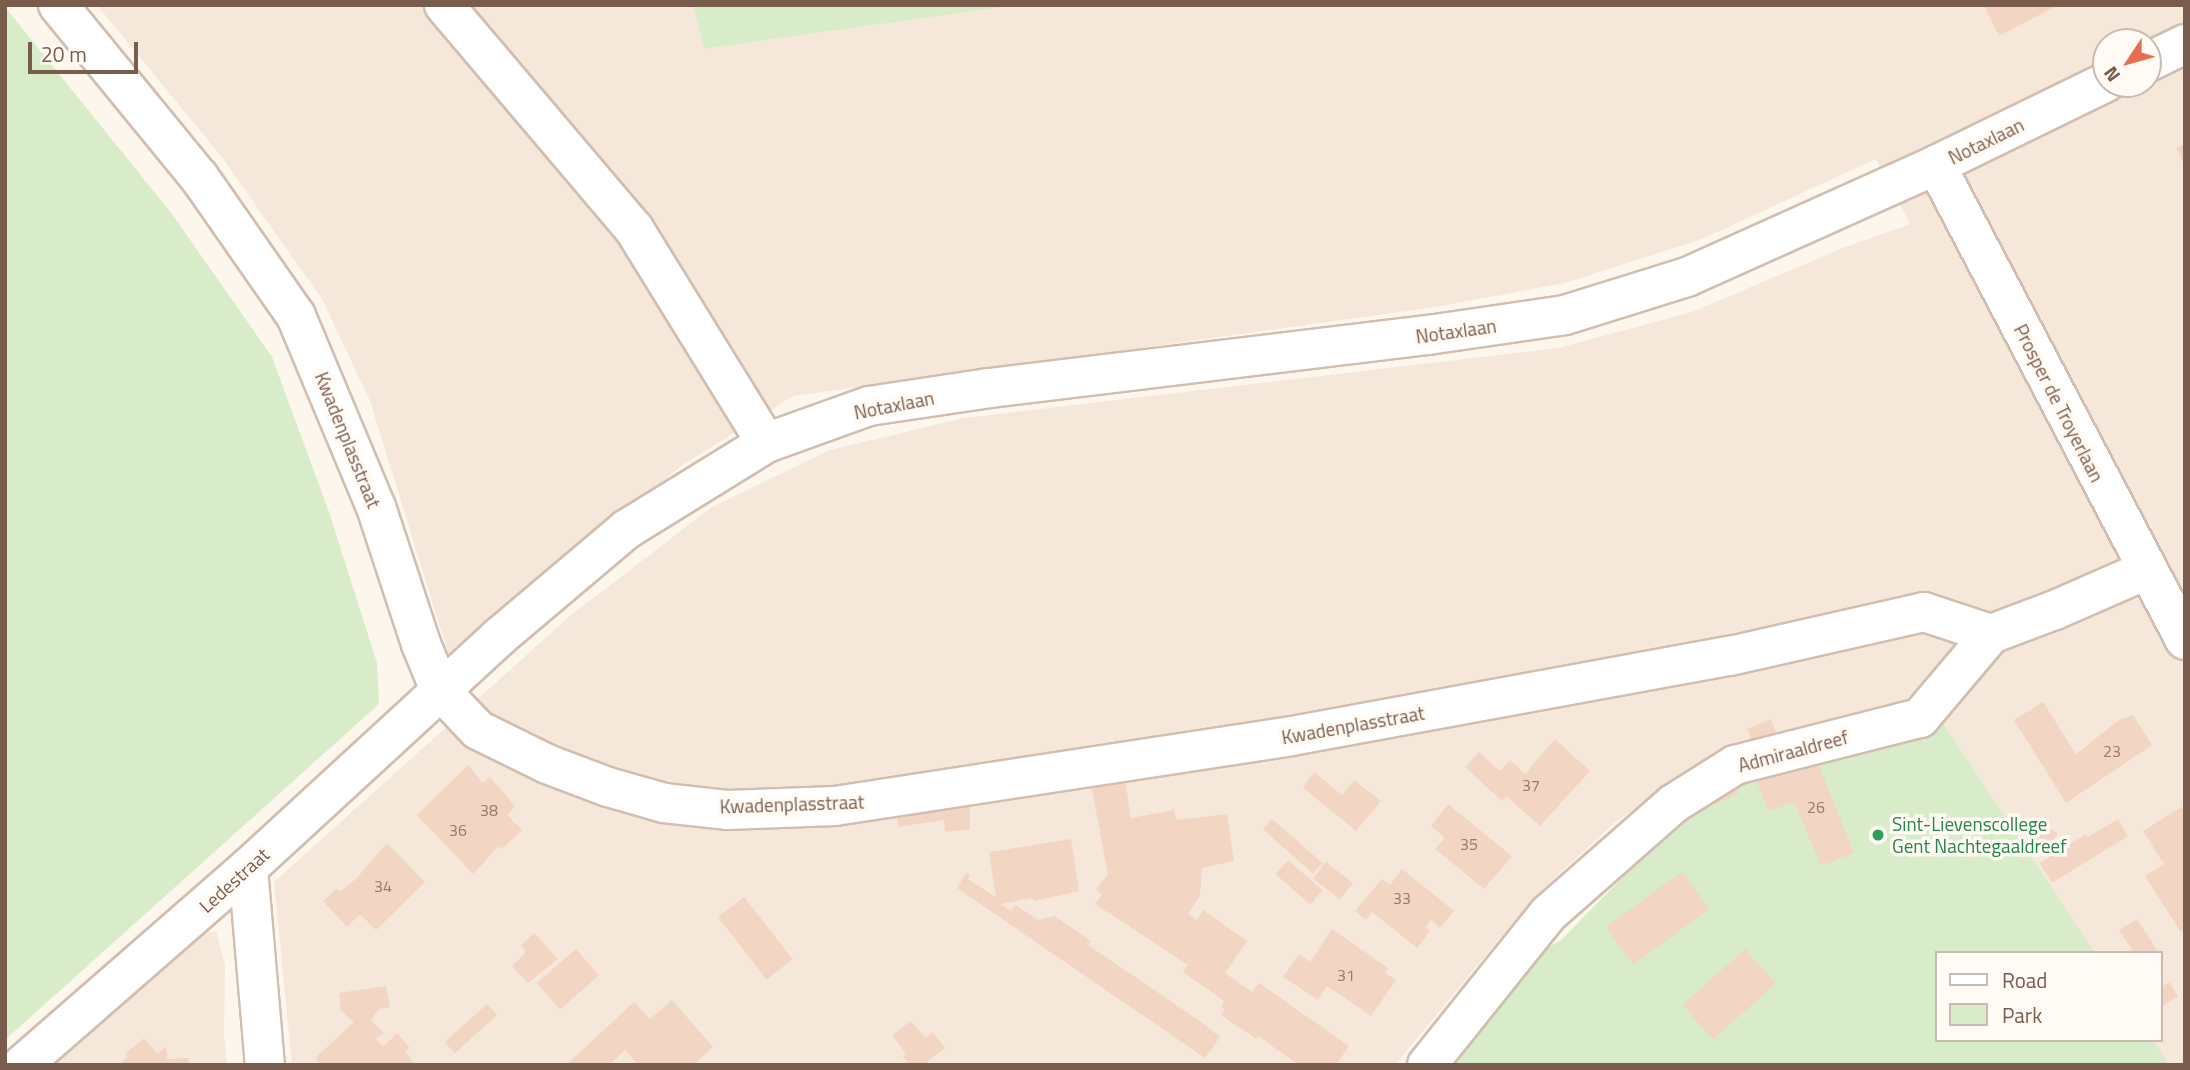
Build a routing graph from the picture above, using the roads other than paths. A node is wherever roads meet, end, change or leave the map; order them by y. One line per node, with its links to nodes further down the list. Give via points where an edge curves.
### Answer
1 (58, 5): 11 (street, Kwadenplasstraat, via 200,177 296,316 376,507)
2 (444, 5): 7 (street, via 634,229)
3 (2185, 44): 4 (street)
4 (2162, 55)
5 (2092, 89): 6 (street, Notaxlaan)
6 (1936, 165): 7 (street, Notaxlaan, via 1687,277 1564,315 869,406); 8 (street, Prosper de Troyerlaan)
7 (766, 443): 11 (street, Notaxlaan, via 627,529)
8 (2146, 570): 9 (street, Admiraaldreef); 10 (street, Prosper de Troyerlaan)
9 (1991, 634): 11 (street, Kwadenplasstraat, via 1924,612 1730,656 1292,736 835,806 727,810 664,803 547,764 478,730); 15 (street, Admiraaldreef, via 1920,718 1735,765 1673,804 1548,914)
10 (2185, 640)
11 (440, 690): 12 (street, Ledestraat)
12 (248, 868): 13 (street, Ledestraat); 14 (street)
13 (22, 1065)
14 (265, 1065)
15 (1427, 1065)

